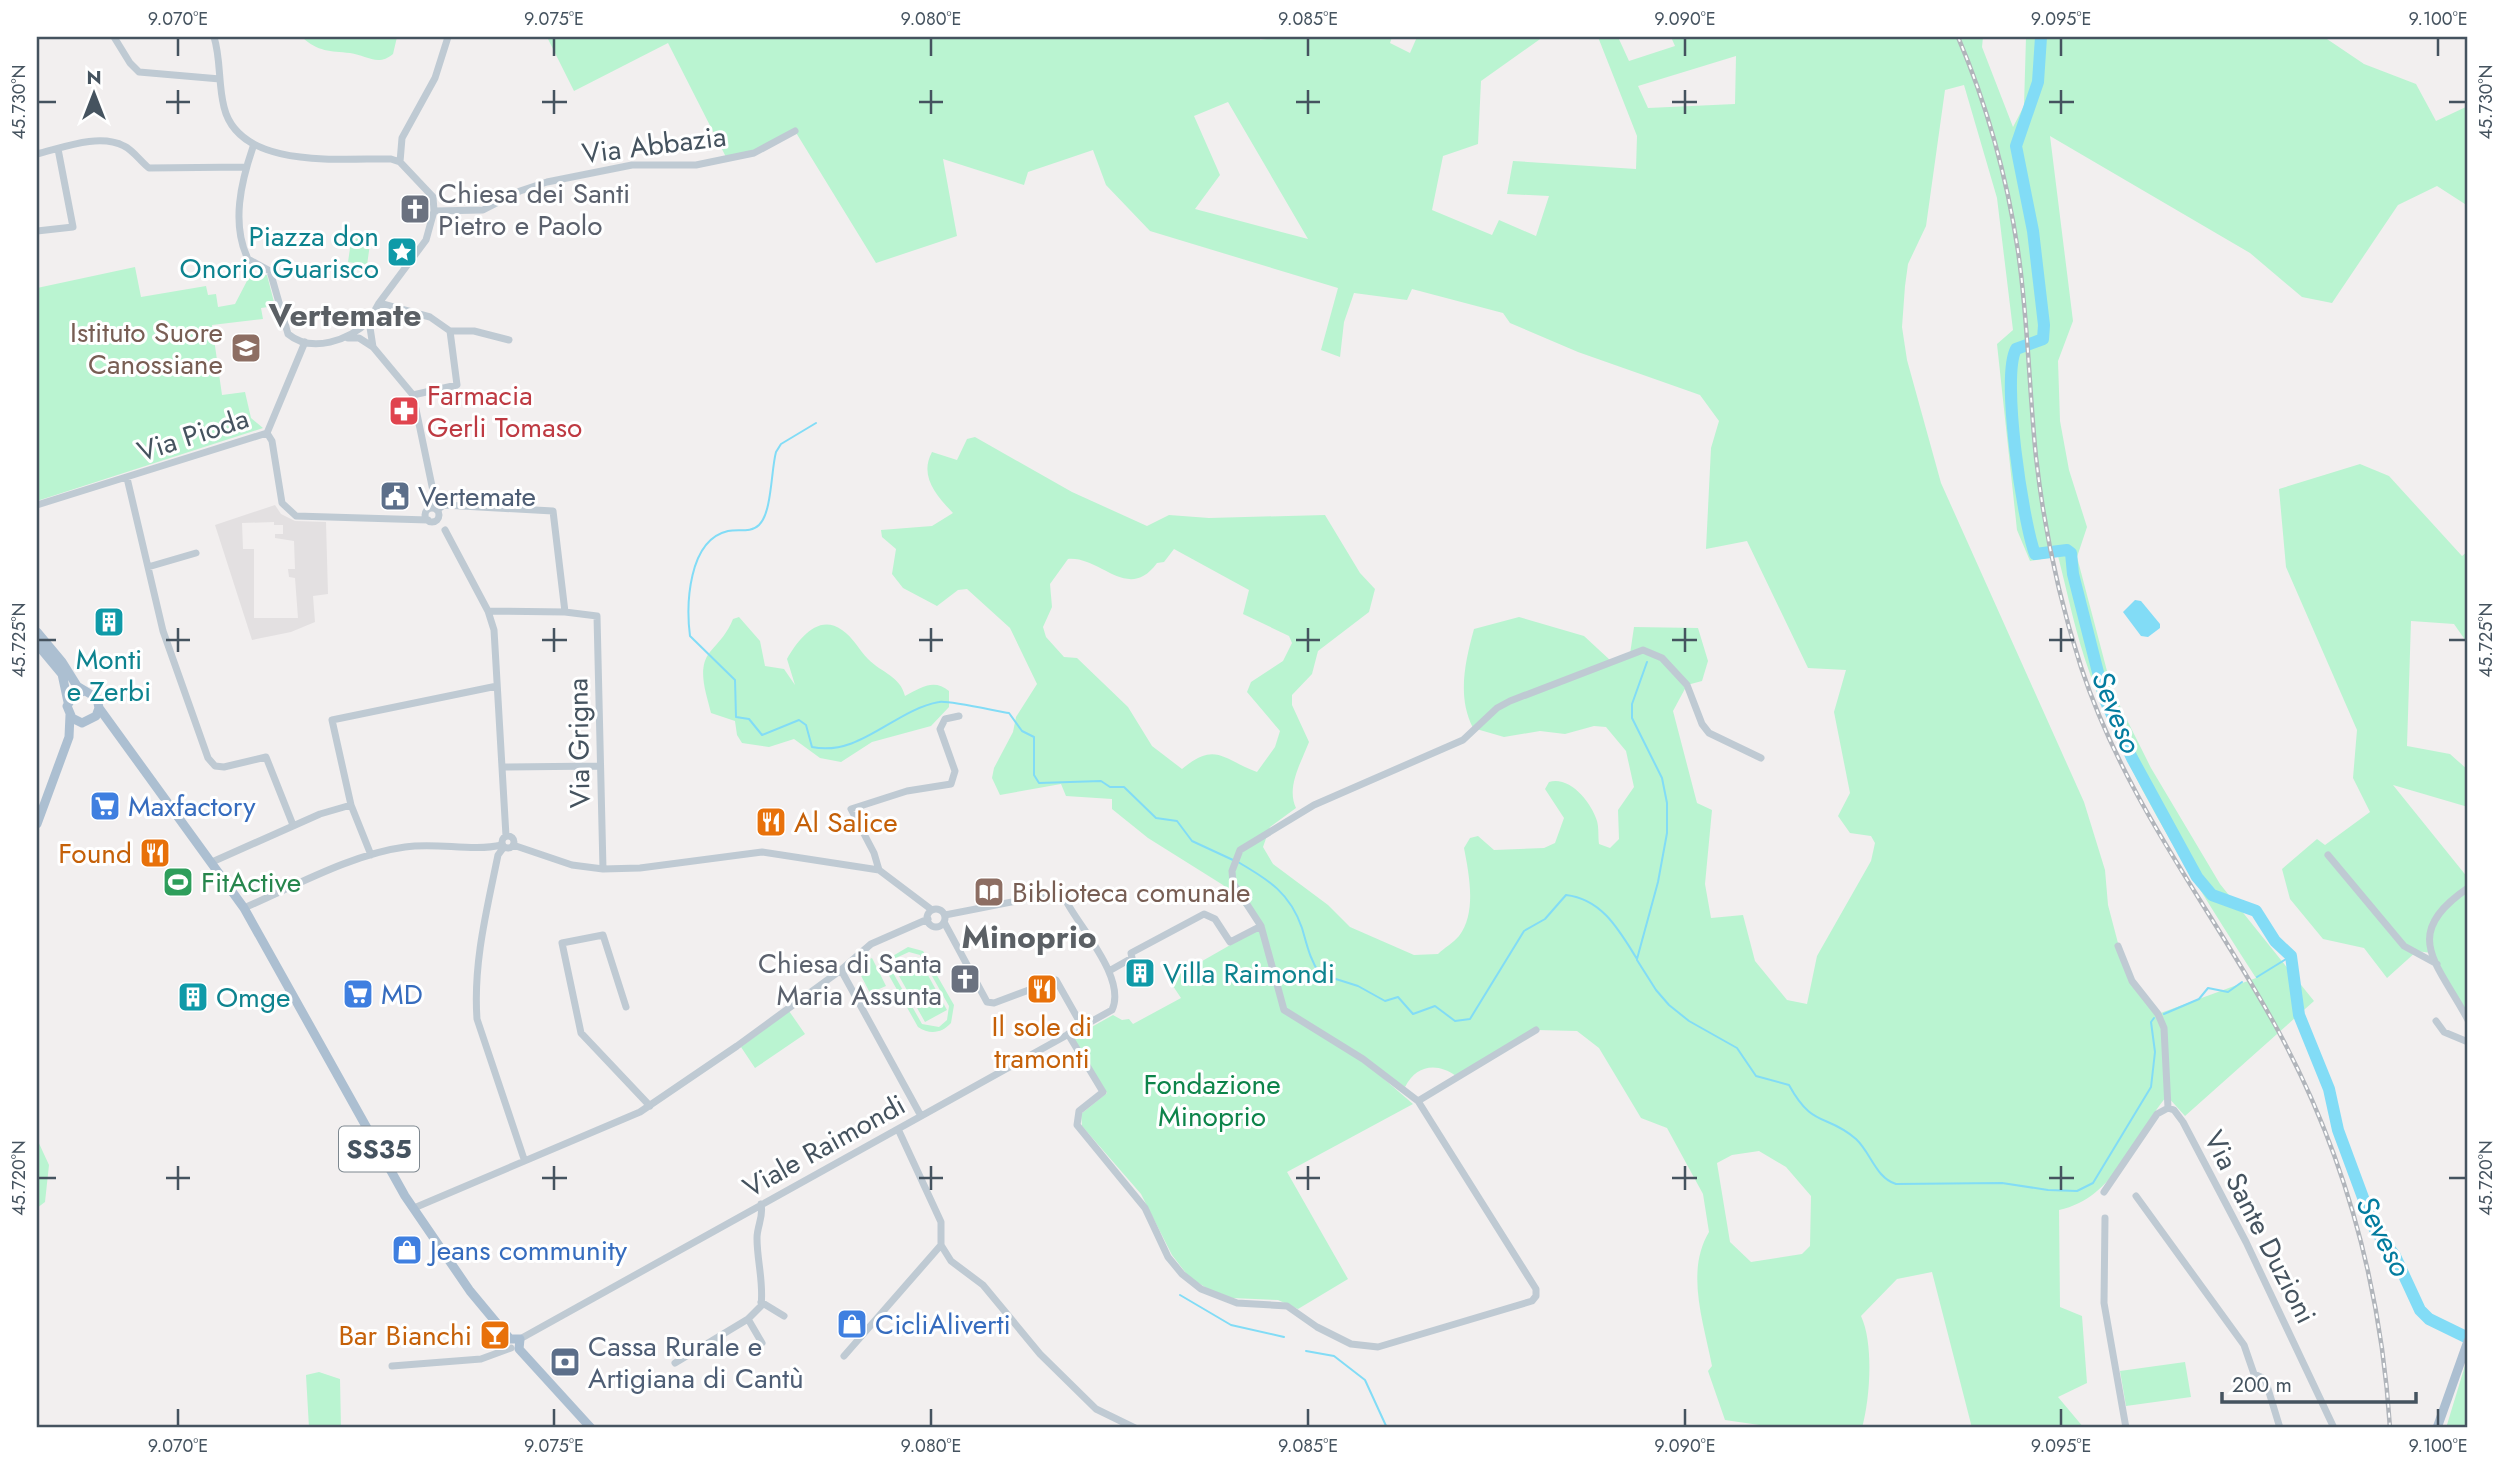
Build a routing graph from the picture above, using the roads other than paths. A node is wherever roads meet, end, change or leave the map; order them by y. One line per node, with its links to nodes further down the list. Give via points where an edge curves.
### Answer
1 (114, 37): 4 (street, via 139,72)
2 (214, 37): 4 (street)
3 (447, 37): 9 (street, via 435,78 402,138)
4 (220, 79): 6 (street, via 230,124)
5 (795, 131): 11 (street, Via Abbazia, via 754,153 696,164 632,164 547,181 483,210)
6 (253, 147): 9 (street, via 321,158); 10 (street)
7 (58, 149): 8 (street); 10 (street, via 113,142 128,147 149,168); 12 (street, via 73,227)
8 (37, 154)
9 (400, 162): 11 (street, via 433,197)
10 (246, 167): 18 (street, via 240,196 243,248 248,259 270,271 288,334)
11 (434, 211): 13 (street, via 426,240)
12 (37, 230)
13 (379, 303): 14 (street); 15 (street, via 430,317)
14 (369, 321): 16 (street); 19 (street)
15 (450, 331): 17 (street, via 474,331); 20 (street, via 457,385)
16 (348, 338): 18 (street); 19 (street, via 359,338)
17 (509, 340)
18 (305, 342): 21 (street, Via Pioda)
19 (373, 347): 20 (street)
20 (413, 395): 24 (street, via 433,489)
21 (267, 433): 22 (street, Via Pioda); 24 (street, via 282,503 296,516)
22 (127, 478): 23 (street, Via Pioda); 26 (street)
23 (37, 505)
24 (432, 514): 27 (street); 28 (street, via 444,505 553,511)
25 (196, 553): 26 (street)
26 (148, 567): 45 (street, via 173,666 208,758 215,766 224,767 266,757)
27 (488, 611): 28 (street); 31 (street, via 494,630)
28 (565, 612): 41 (street, Via Grigna, via 597,616)
29 (37, 632): 32 (main road)
30 (37, 643): 33 (main road, via 62,674)
31 (497, 686): 42 (street); 43 (street, via 332,720)
32 (85, 691): 33 (main road, via 75,693); 34 (main road, via 97,698)
33 (68, 702): 35 (main road)
34 (99, 708): 37 (main road); 38 (main road, SS35)
35 (70, 715): 37 (main road); 39 (main road)
36 (959, 716): 53 (street, via 945,719 940,729 955,771 951,784 907,791 851,809)
37 (87, 721): 38 (main road); 39 (main road)
38 (112, 726): 51 (main road, SS35)
39 (69, 737): 44 (main road)
40 (1761, 758): 59 (street, via 1709,733 1687,685 1662,658 1643,650 1510,701 1463,740 1314,806 1240,850 1232,871 1236,889)
41 (600, 766): 42 (street); 52 (street, Via Grigna)
42 (502, 767): 46 (street)
43 (351, 805): 45 (street); 49 (street)
44 (37, 824)
45 (293, 825): 51 (street)
46 (506, 836): 47 (street, via 513,838); 48 (street)
47 (513, 845): 48 (street); 52 (street, via 572,865)
48 (503, 846): 49 (street, via 432,843); 76 (street, via 479,952 477,1019)
49 (371, 855): 55 (street)
50 (2328, 855): 61 (street, via 2404,946)
51 (212, 862): 55 (main road, SS35)
52 (603, 869): 53 (street, via 666,866 762,852)
53 (879, 870): 56 (street)
54 (2468, 888): 61 (street, via 2447,902 2433,920 2428,933)
55 (244, 908): 80 (main road, SS35)
56 (932, 910): 57 (street, via 940,909); 58 (street)
57 (945, 918): 58 (street, via 935,926); 63 (street, via 1058,893); 67 (street, via 987,1002 1056,980)
58 (928, 919): 62 (street, via 872,944)
59 (1261, 926): 63 (street, via 1230,942 1215,919 1204,914 1131,953 1132,958); 71 (street, via 1284,1010 1363,1059)
60 (2118, 946): 73 (street, via 2132,981 2164,1028)
61 (2437, 965): 65 (street)
62 (841, 971): 72 (street); 74 (street)
63 (1109, 971): 67 (street, Viale Raimondi, via 1117,996 1112,1010)
64 (626, 1007): 72 (street, via 603,935 562,943 581,1033)
65 (2468, 1020)
66 (2436, 1021): 70 (street, via 2444,1032)
67 (1082, 1026): 69 (street, Viale Raimondi)
68 (1536, 1030): 71 (street)
69 (1068, 1034): 71 (street, via 1104,1092 1079,1111 1077,1125 1145,1208 1168,1257 1182,1274 1200,1289 1237,1303 1287,1306 1317,1327 1364,1347 1483,1317 1536,1296 1536,1289); 74 (street, Viale Raimondi)
70 (2468, 1042)
71 (1418, 1101)
72 (649, 1106): 76 (street)
73 (2168, 1108): 77 (street, via 2157,1114); 96 (street, Via Sante Duzioni, via 2183,1122 2252,1254)
74 (921, 1116): 75 (street, Viale Raimondi)
75 (898, 1129): 79 (street, Viale Raimondi); 82 (street, via 941,1222)
76 (524, 1159): 80 (street)
77 (2104, 1192)
78 (2136, 1196): 95 (street, via 2244,1345 2254,1374 2265,1379 2271,1391)
79 (761, 1204): 83 (street, via 757,1233 763,1276); 87 (street, Viale Raimondi)
80 (414, 1208): 87 (main road, SS35, via 470,1291)
81 (2105, 1218): 94 (street, via 2104,1303)
82 (941, 1245): 89 (street); 93 (street, via 951,1261 983,1285 1040,1354 1096,1409)
83 (761, 1302): 84 (street); 85 (street)
84 (784, 1316)
85 (748, 1319): 86 (street); 90 (street)
86 (762, 1343)
87 (515, 1344): 91 (street, Viale Raimondi, via 481,1359); 92 (main road, SS35)
88 (2467, 1344): 97 (main road)
89 (844, 1356)
90 (675, 1363)
91 (392, 1366)
92 (591, 1428)
93 (1135, 1428)
94 (2126, 1428)
95 (2280, 1428)
96 (2334, 1428)
97 (2437, 1428)

